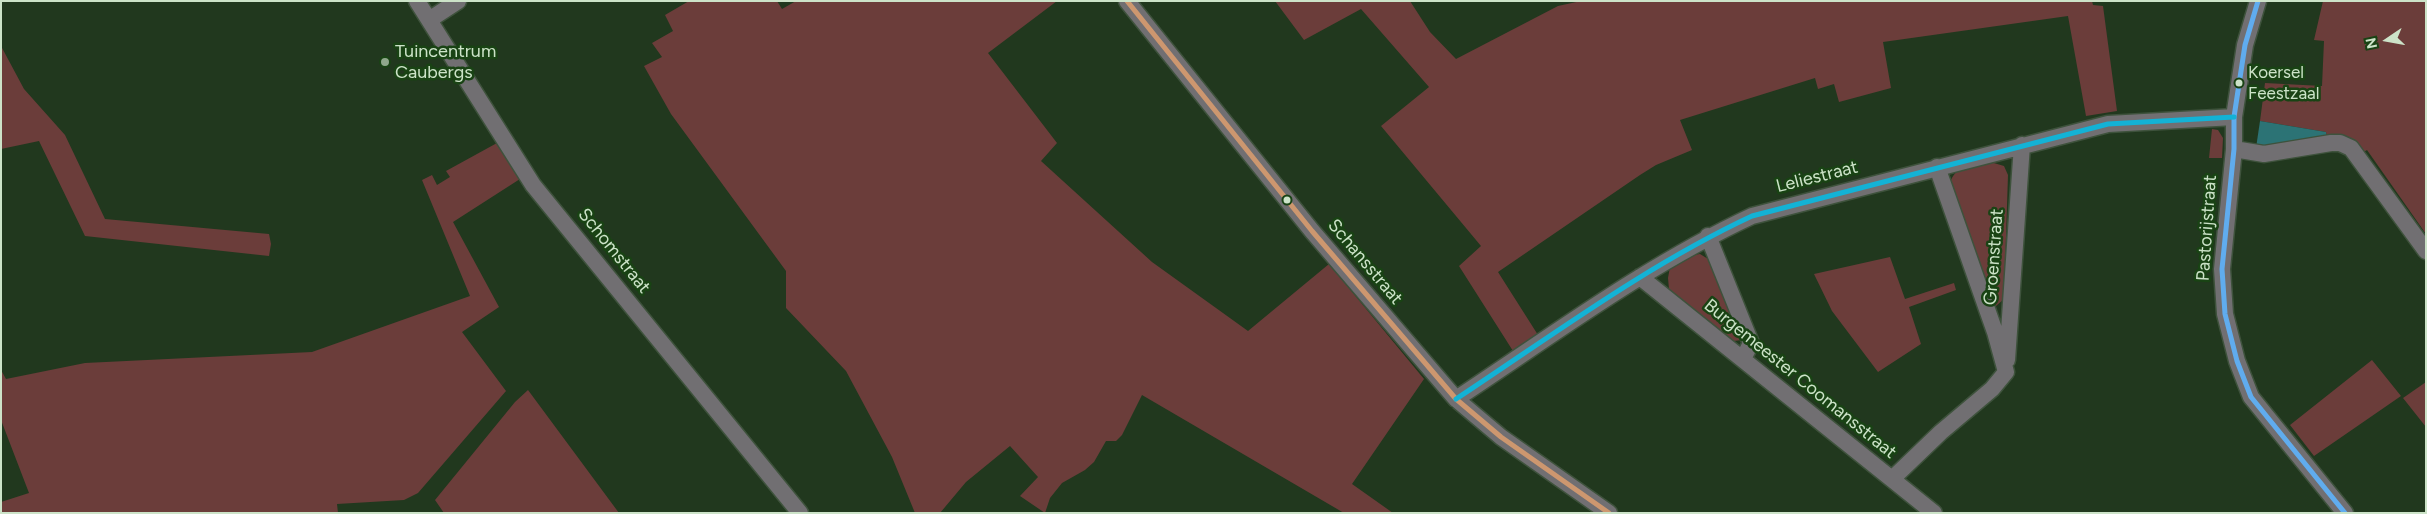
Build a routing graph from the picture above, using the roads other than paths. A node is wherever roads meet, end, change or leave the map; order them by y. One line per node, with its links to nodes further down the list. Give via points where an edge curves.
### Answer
1 (416, 1): 5 (street, Schomstraat)
2 (458, 1): 5 (street)
3 (1127, 1): 15 (street, Schansstraat, via 1306,224)
4 (2258, 1): 6 (street, Pastorijstraat, via 2245,45)
5 (429, 20): 17 (street, Schomstraat, via 533,185)
6 (2234, 117): 7 (street, Leliestraat, via 2108,124); 8 (street, Pastorijstraat)
7 (2022, 145): 9 (street, Leliestraat); 14 (street, Groenstraat)
8 (2234, 149): 11 (street, via 2264,154 2340,143 2351,148); 20 (street, Pastorijstraat, via 2222,269 2225,314 2237,361 2251,396)
9 (1937, 167): 10 (street, Leliestraat, via 1752,216); 14 (street, Groenstraat)
10 (1708, 236): 12 (street, Leliestraat); 13 (street, via 1751,344)
11 (2426, 251)
12 (1640, 277): 13 (street, Burgemeester Coomansstraat); 15 (street, Leliestraat)
13 (1743, 359): 16 (street, Burgemeester Coomansstraat)
14 (2006, 372): 16 (street, via 1992,390)
15 (1456, 399): 18 (street, Schansstraat, via 1501,437)
16 (1892, 478): 19 (street, Burgemeester Coomansstraat)
17 (800, 513)
18 (1609, 513)
19 (1934, 513)
20 (2346, 513)

